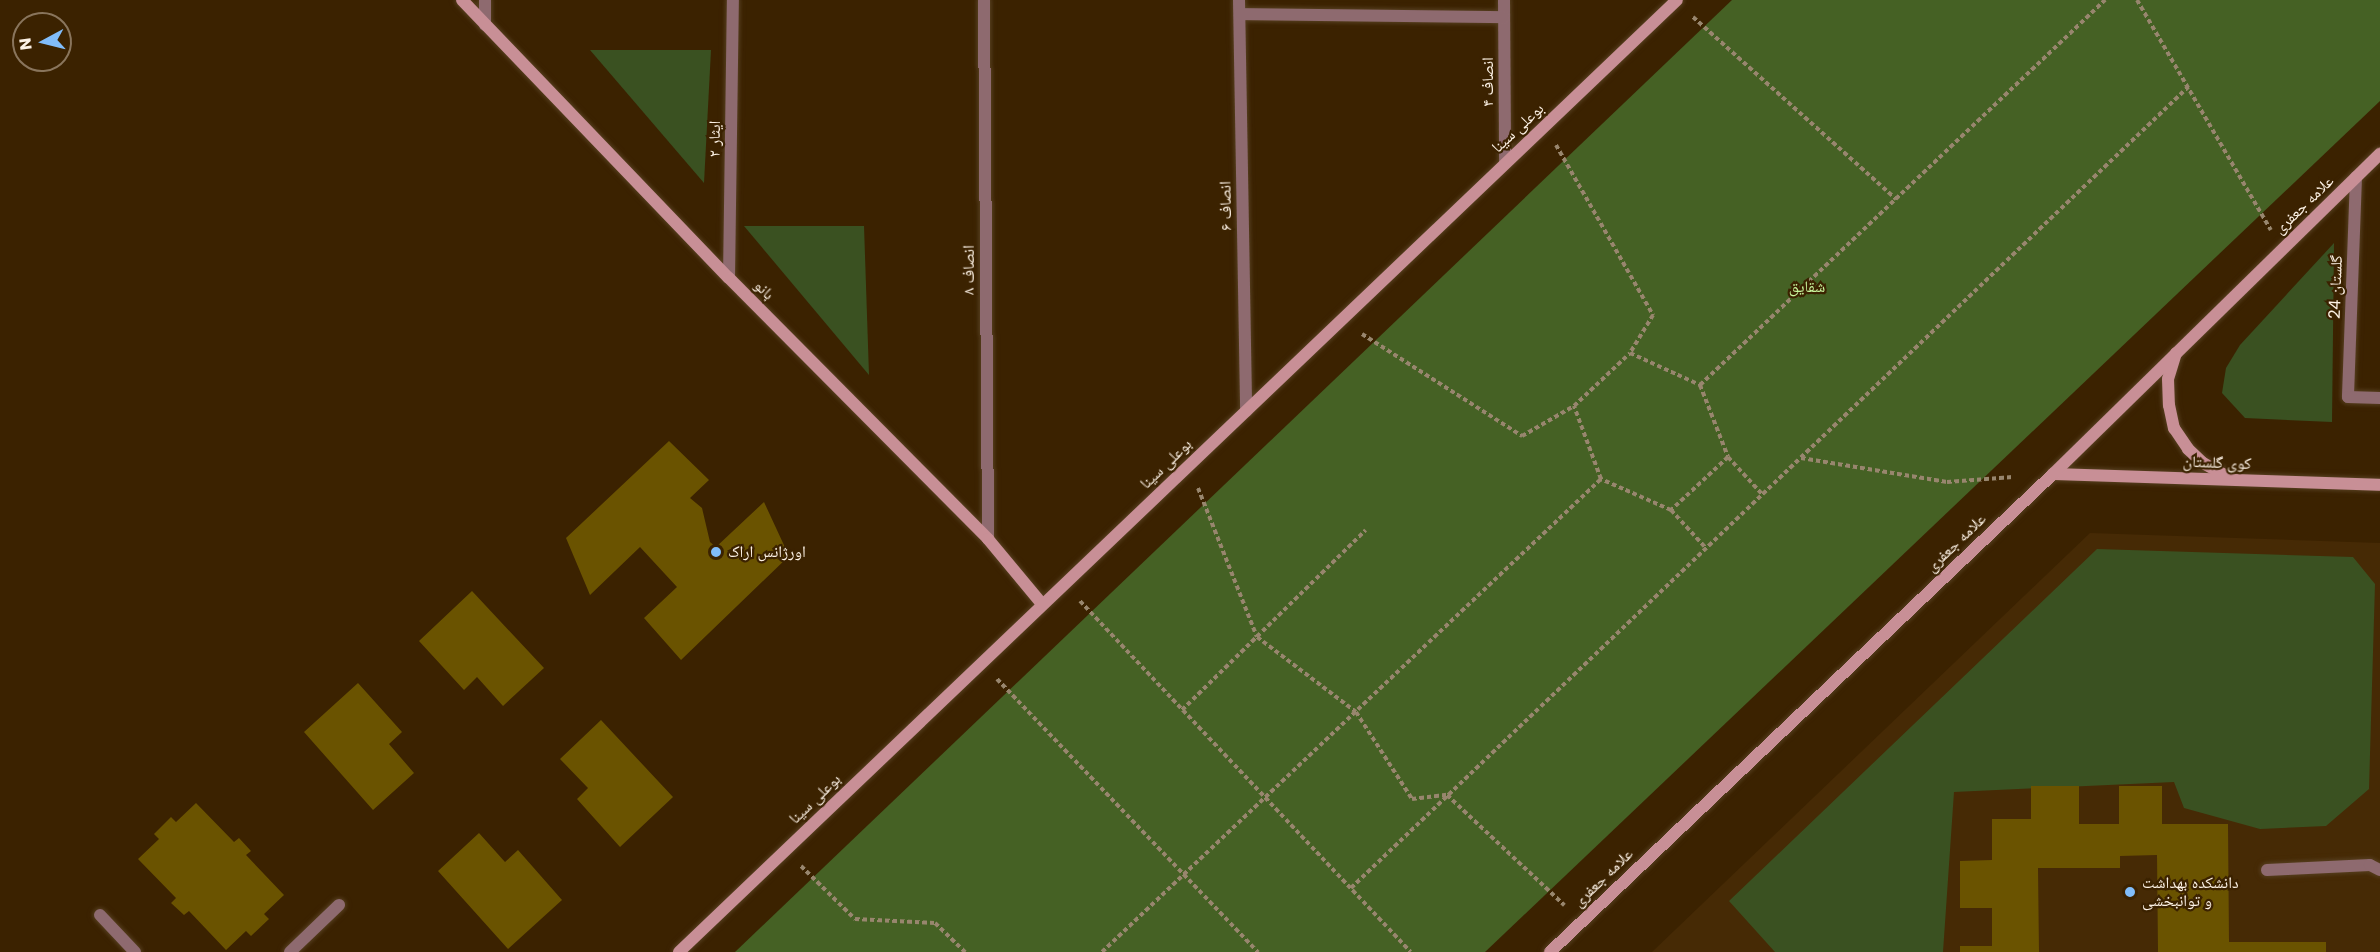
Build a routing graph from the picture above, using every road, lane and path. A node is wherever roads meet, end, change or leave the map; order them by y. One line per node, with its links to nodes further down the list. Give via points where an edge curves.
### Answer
1 (462, 0): 12 (street, بانو)
2 (484, 0): 12 (street)
3 (733, 0): 20 (street, ایثار ۲)
4 (984, 0): 38 (street, انصاف ۸)
5 (1239, 0): 10 (street, انصاف ۶)
6 (1504, 0): 11 (street, انصاف ۴)
7 (2105, 0): 18 (path)
8 (2137, 0): 13 (path)
9 (1676, 1): 14 (street, بوعلی سینا); 18 (path)
10 (1240, 14): 11 (street); 27 (street, انصاف ۶)
11 (1504, 17): 16 (street, انصاف ۴)
12 (484, 25): 20 (street, بانو)
13 (2188, 87): 19 (path); 29 (path)
14 (1545, 126): 16 (street, بوعلی سینا); 23 (path, via 1653,315)
15 (2380, 154): 17 (street, علامه جعفری)
16 (1505, 163): 21 (street, بوعلی سینا)
17 (2356, 177): 19 (street, علامه جعفری); 25 (street, گلستان 24, via 2348,397)
18 (1896, 199): 24 (path)
19 (2282, 249): 22 (street, علامه جعفری)
20 (729, 278): 38 (street, بانو)
21 (1341, 320): 26 (path, via 1522,436); 27 (street, بوعلی سینا)
22 (2177, 352): 31 (street, علامه جعفری); 33 (street, via 2169,379 2174,428 2203,463)
23 (1630, 353): 24 (path); 26 (path)
24 (1700, 385): 28 (path)
25 (2380, 398)
26 (1574, 406): 32 (path)
27 (1246, 411): 30 (street, بوعلی سینا)
28 (1728, 457): 35 (path); 36 (path)
29 (1800, 458): 31 (path, via 1947,482); 35 (path)
30 (1189, 466): 40 (street, بوعلی سینا); 42 (path)
31 (2053, 474): 33 (street, کوی گلستان); 55 (street, علامه جعفری)
32 (1601, 479): 36 (path); 45 (path)
33 (2234, 480): 34 (street, کوی گلستان)
34 (2380, 485)
35 (1762, 494): 39 (path)
36 (1671, 510): 39 (path)
37 (1366, 530): 42 (path)
38 (988, 539): 41 (street, بانو)
39 (1706, 548): 46 (path)
40 (1064, 584): 41 (street, بوعلی سینا); 44 (path)
41 (1042, 604): 43 (street, بوعلی سینا)
42 (1257, 637): 44 (path); 45 (path)
43 (981, 663): 48 (street, بوعلی سینا); 51 (path)
44 (1182, 710): 47 (path)
45 (1356, 711): 46 (path, via 1412,800); 47 (path)
46 (1447, 795): 52 (path); 55 (path)
47 (1265, 798): 51 (path); 52 (path)
48 (785, 850): 58 (street, بوعلی سینا); 59 (path, via 855,919 935,923)
49 (2267, 870): 50 (street, via 2370,865)
50 (2380, 870)
51 (1184, 875): 60 (path); 61 (path)
52 (1350, 888): 62 (path)
53 (339, 904): 57 (street)
54 (100, 915): 56 (street)
55 (1581, 922): 63 (street, علامه جعفری)
56 (135, 952)
57 (290, 952)
58 (679, 952)
59 (965, 952)
60 (1102, 952)
61 (1258, 952)
62 (1411, 952)
63 (1550, 952)

